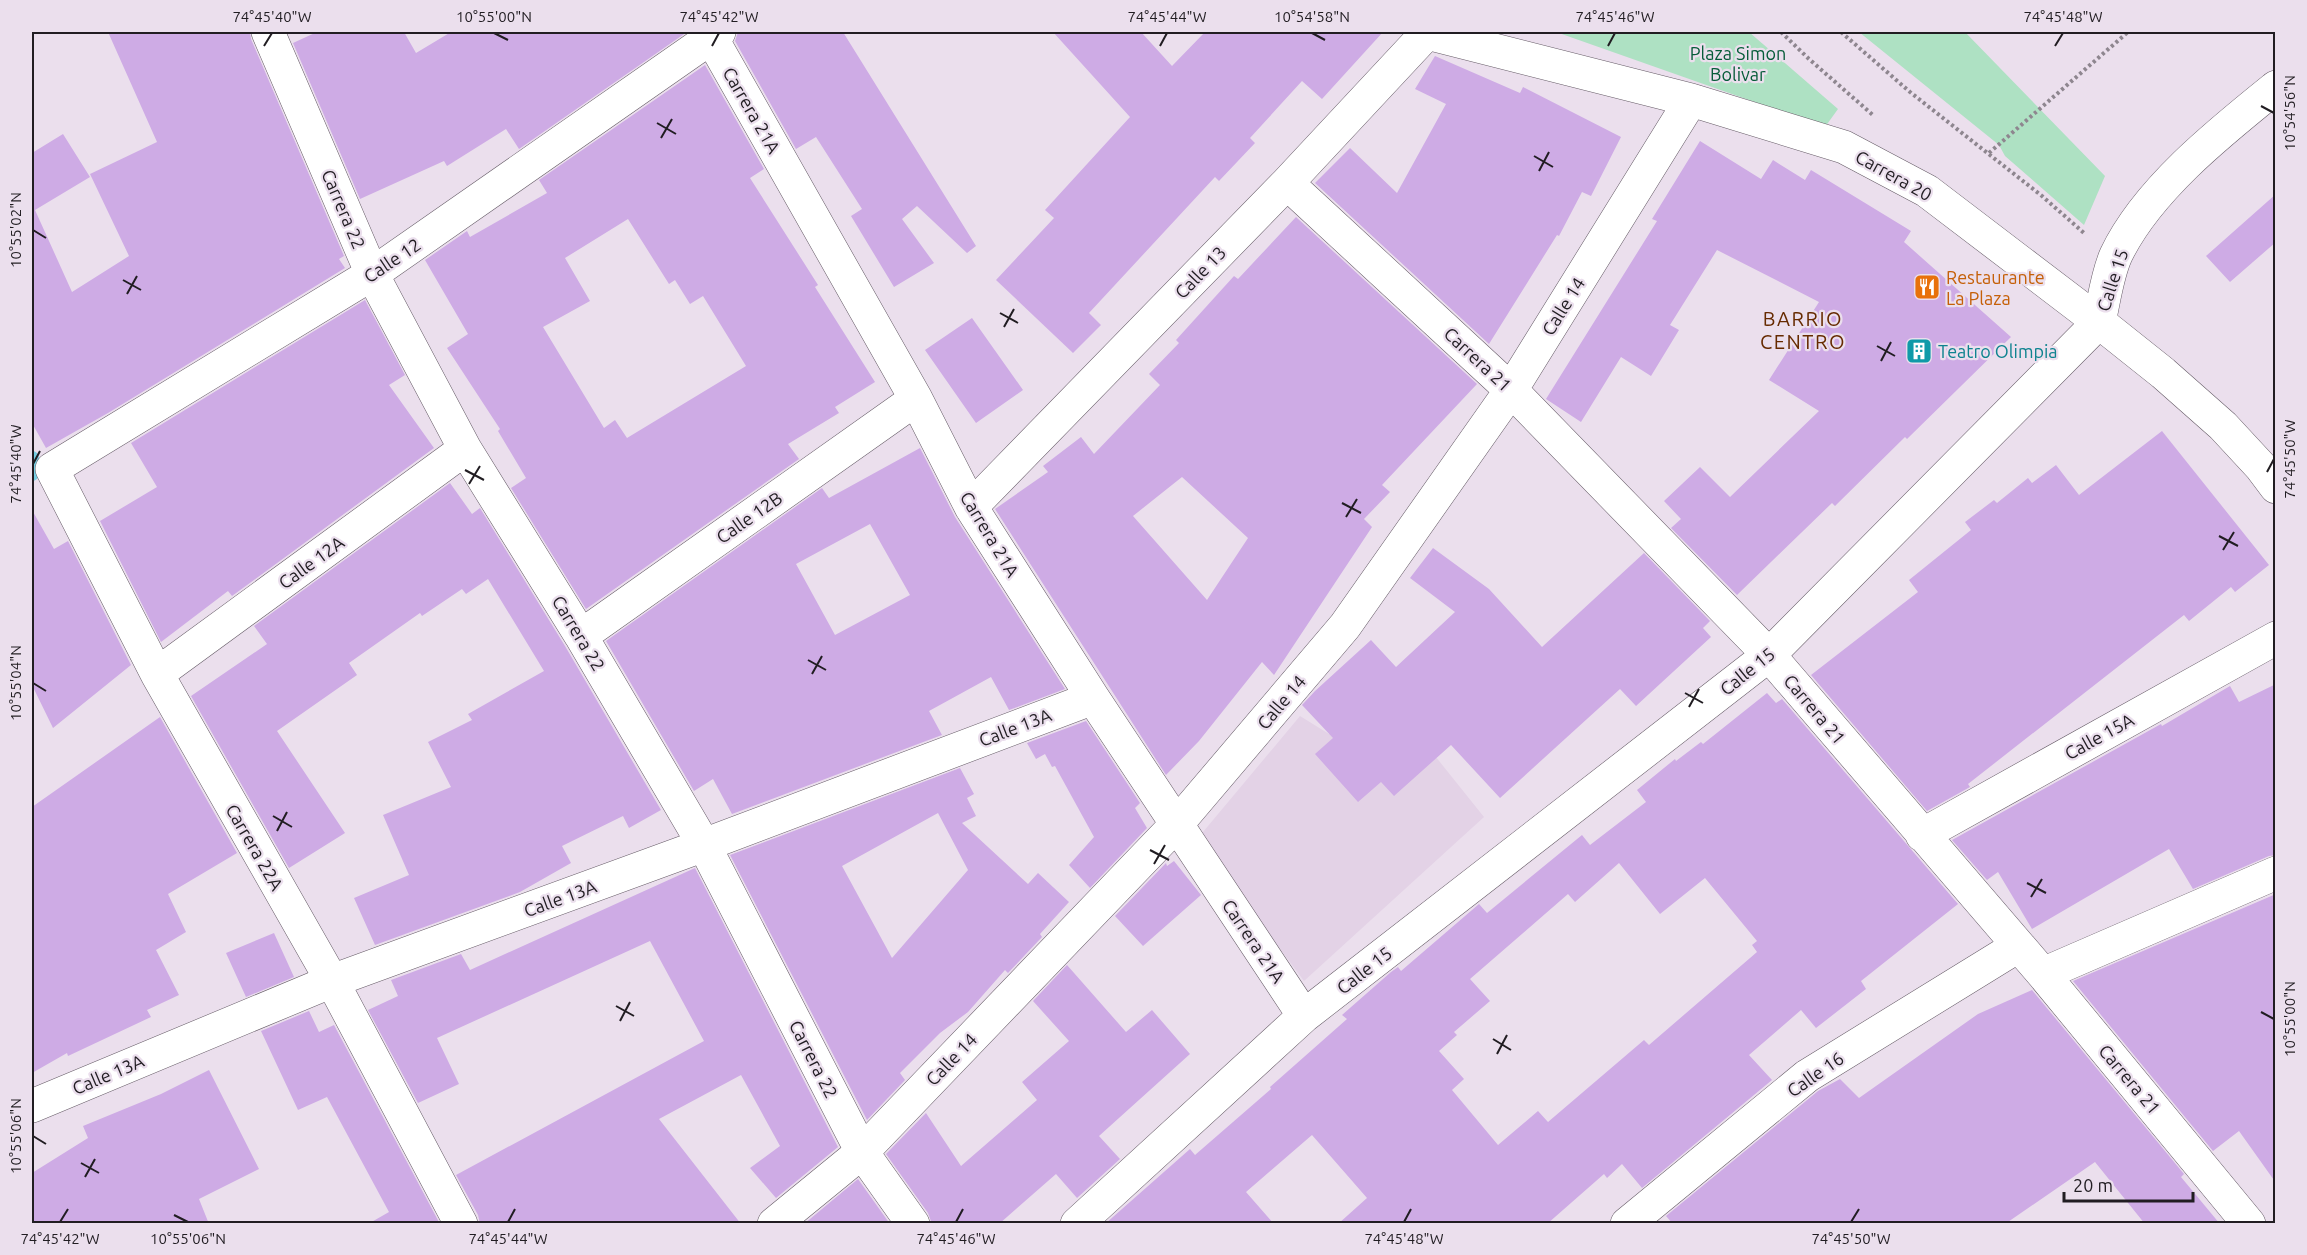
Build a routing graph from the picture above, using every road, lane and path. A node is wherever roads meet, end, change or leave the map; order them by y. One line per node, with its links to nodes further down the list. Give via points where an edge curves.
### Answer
1 (268, 32): 11 (street, Carrera 22)
2 (1841, 32): 8 (path)
3 (2128, 32): 8 (path)
4 (712, 33): 11 (street, Calle 12); 14 (street, Carrera 21A)
5 (1424, 33): 7 (street, Carrera 20); 9 (street, Calle 13)
6 (2276, 87): 10 (street, Calle 15, via 2202,150 2151,203)
7 (1691, 100): 12 (street, Carrera 20, via 1844,147 1927,191); 13 (street, Calle 14)
8 (1989, 153): 10 (path)
9 (1287, 183): 13 (street, Carrera 21); 18 (street, Calle 13)
10 (2115, 257): 12 (street, Calle 15)
11 (372, 274): 15 (street, Carrera 22); 16 (street, Calle 12)
12 (2099, 322): 17 (street, Carrera 20, via 2223,426); 21 (street, Calle 15)
13 (1511, 390): 21 (street, Carrera 21); 24 (street, Calle 14, via 1345,626)
14 (916, 399): 18 (street, Carrera 21A); 19 (street, Calle 12B)
15 (465, 449): 19 (street, Carrera 22); 22 (street, Calle 12A)
16 (52, 469): 22 (street, Carrera 22A)
17 (2276, 487)
18 (971, 507): 23 (street, Carrera 21A)
19 (581, 636): 26 (street, Carrera 22)
20 (2276, 638): 25 (street, Calle 15A)
21 (1769, 655): 25 (street, Carrera 21); 31 (street, Calle 15)
22 (157, 674): 30 (street, Carrera 22A)
23 (1093, 698): 24 (street, Carrera 21A); 26 (street, Calle 13A)
24 (1176, 825): 31 (street, Carrera 21A); 33 (street, Calle 14)
25 (1922, 835): 28 (street, Carrera 21)
26 (704, 845): 30 (street, Calle 13A); 33 (street, Carrera 22)
27 (2276, 873): 29 (street)
28 (2018, 946): 29 (street, Carrera 21); 38 (street, Calle 16, via 1807,1076)
29 (2043, 974): 39 (street, Carrera 21)
30 (332, 981): 32 (street, Calle 13A); 34 (street, Carrera 22A)
31 (1304, 1016): 37 (street, Calle 15)
32 (32, 1106)
33 (862, 1152): 35 (street, Calle 14); 36 (street, Carrera 22)
34 (461, 1224)
35 (774, 1224)
36 (913, 1224)
37 (1077, 1224)
38 (1627, 1224)
39 (2249, 1224)

